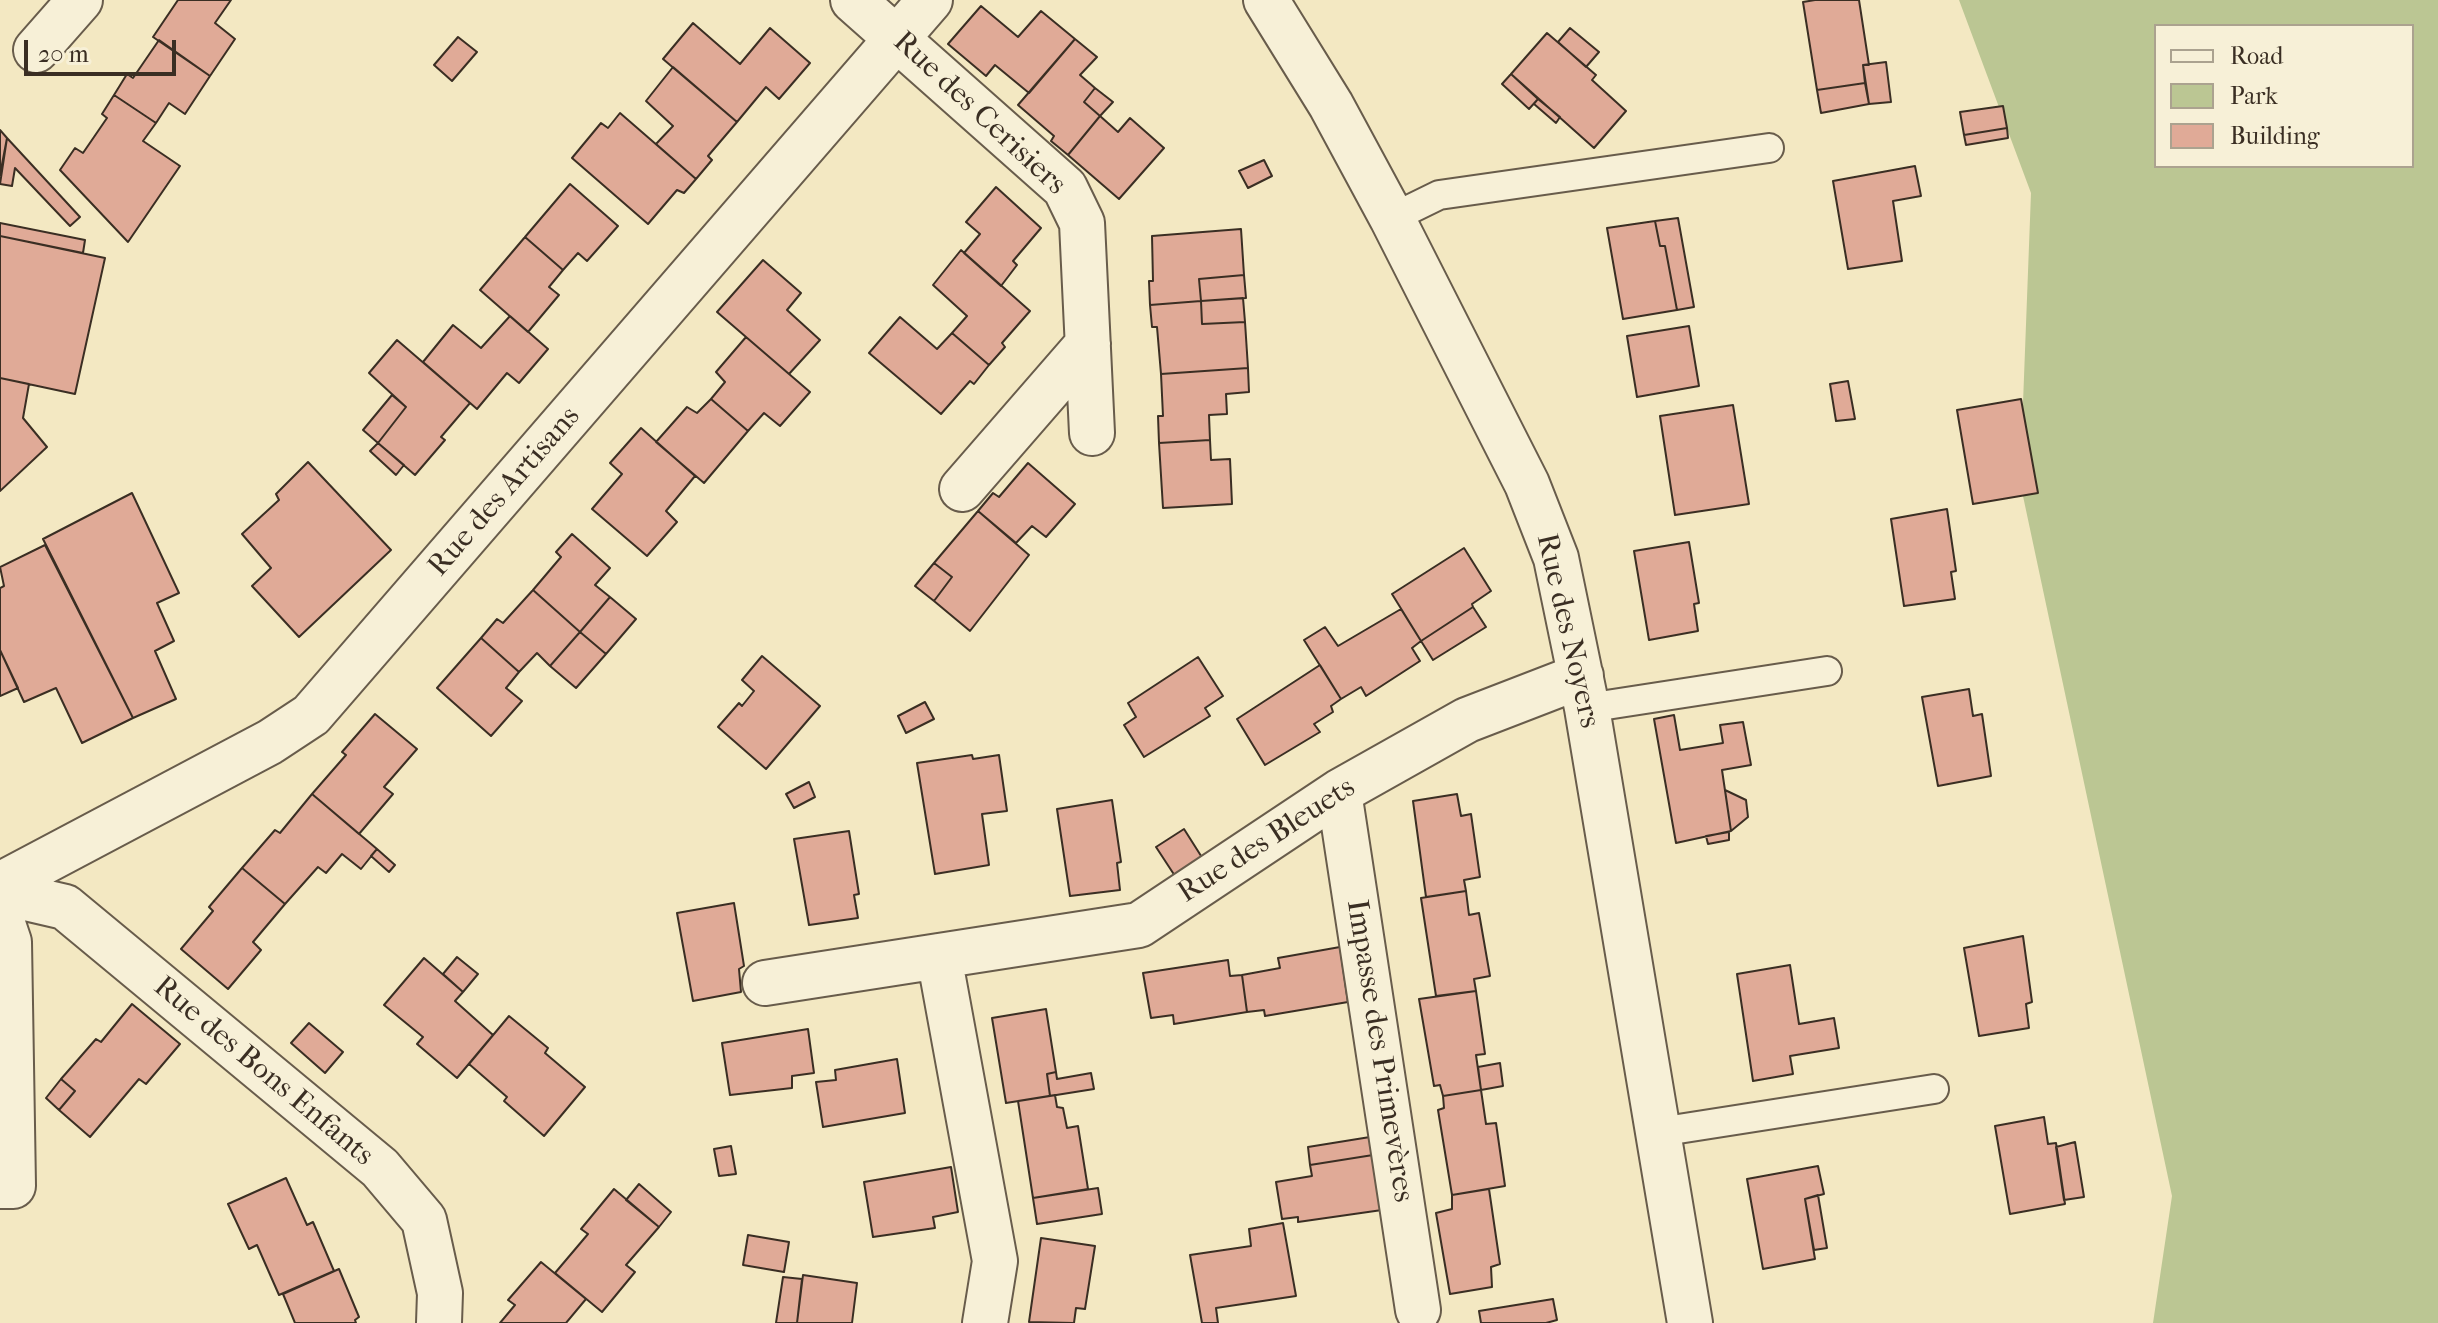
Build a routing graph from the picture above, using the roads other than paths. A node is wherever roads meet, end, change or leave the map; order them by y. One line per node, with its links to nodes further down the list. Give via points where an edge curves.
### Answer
1 (80, 0): 6 (street)
2 (853, 0): 5 (street, Rue des Cerisiers)
3 (930, 0): 5 (street, Rue des Artisans)
4 (1266, 0): 8 (street, Rue des Noyers)
5 (897, 38): 9 (street, Rue des Cerisiers, via 1065,188 1082,223); 15 (street, Rue des Artisans, via 311,715 270,742)
6 (36, 50)
7 (1769, 148): 8 (lane, via 1439,195)
8 (1392, 218): 13 (street, Rue des Noyers, via 1527,484 1556,558)
9 (1088, 344): 10 (street, Rue des Cerisiers); 11 (street)
10 (1092, 433)
11 (962, 489)
12 (1827, 671): 13 (lane)
13 (1584, 692): 14 (street, Rue des Bleuets, via 1467,720); 21 (street, Rue des Noyers)
14 (1339, 792): 18 (street, Rue des Bleuets, via 1139,925); 23 (street, Impasse des Primevères)
15 (0, 885)
16 (0, 892): 24 (street, Rue des Bons Enfants, via 65,907 380,1168 424,1220 440,1293)
17 (0, 915): 22 (street, via 9,942 13,1186)
18 (939, 956): 19 (street, Rue des Bleuets); 25 (street, via 995,1261)
19 (765, 983)
20 (1934, 1089): 21 (lane)
21 (1659, 1132): 26 (street, Rue des Noyers)
22 (0, 1186)
23 (1418, 1310)
24 (439, 1323)
25 (985, 1323)
26 (1690, 1323)

